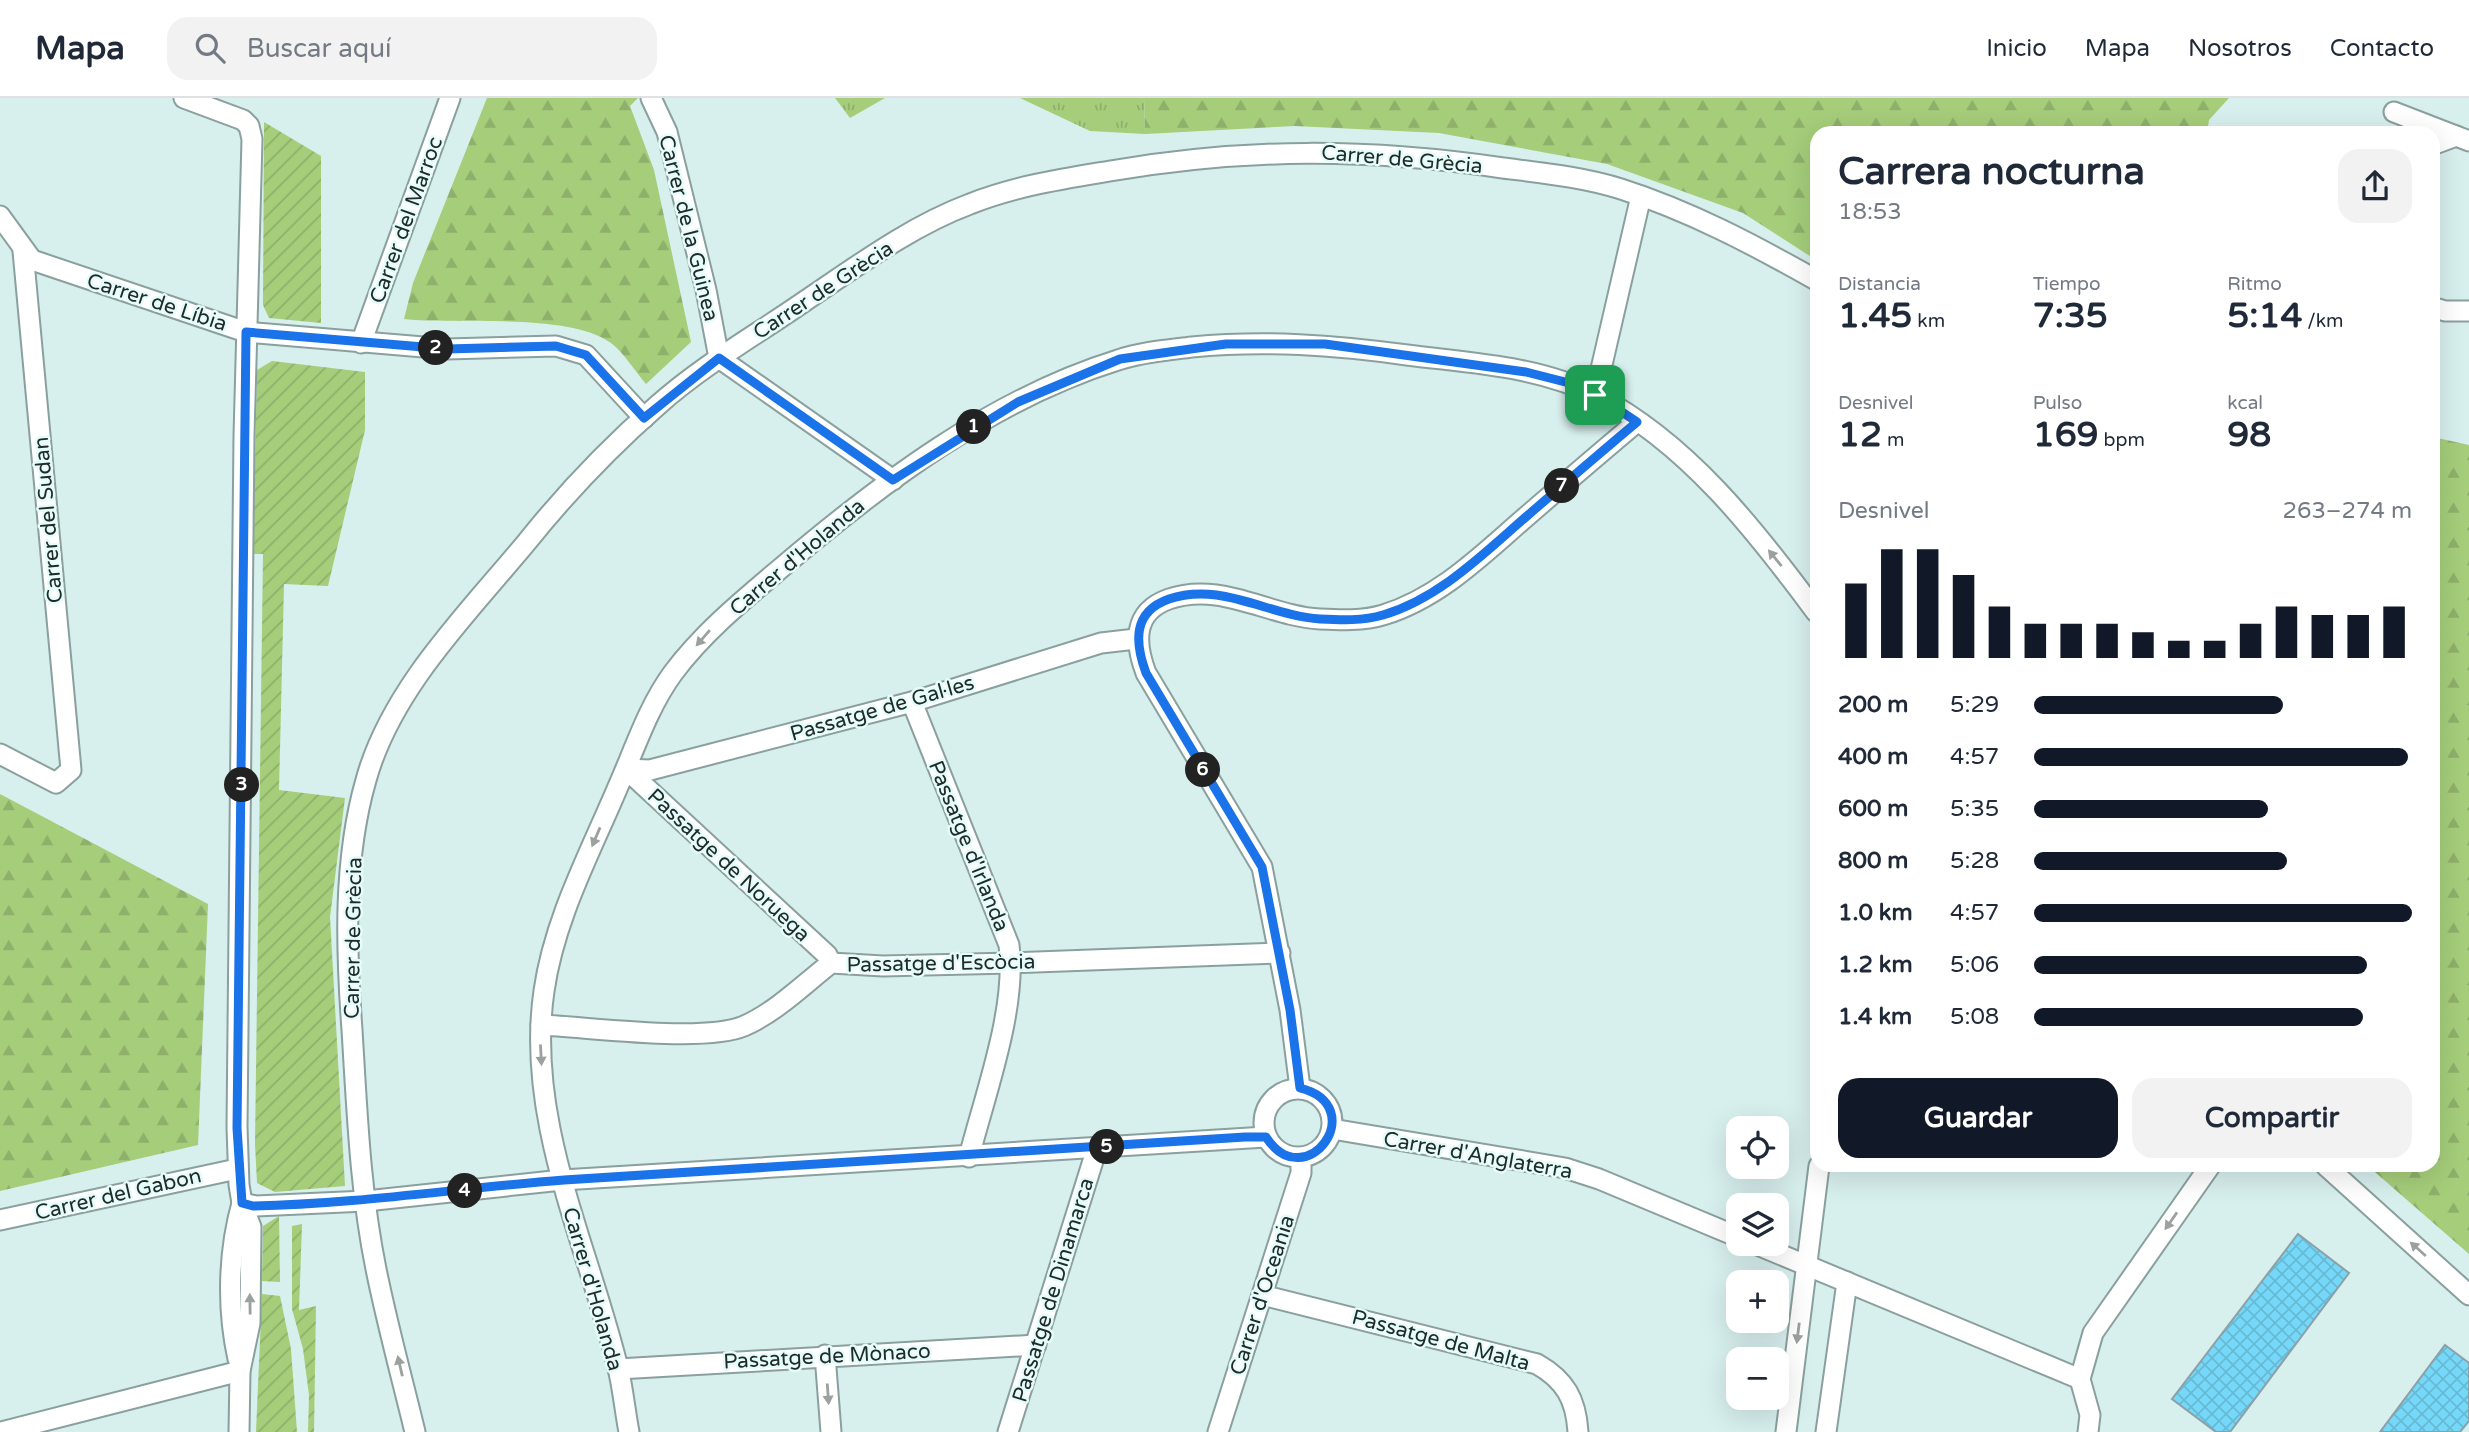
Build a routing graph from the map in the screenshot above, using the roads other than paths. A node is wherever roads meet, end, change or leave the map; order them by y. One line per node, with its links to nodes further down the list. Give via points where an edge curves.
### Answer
1 (184, 98): 15 (street, via 249,126)
2 (450, 98): 16 (street, Carrer del Marroc)
3 (651, 98): 17 (street, Carrer de la Guinea, via 667,132)
4 (2394, 111): 5 (street)
5 (2432, 126)
6 (2440, 129): 7 (street)
7 (2463, 138): 8 (street)
8 (2440, 143)
9 (1641, 196): 12 (street, Carrer de Grècia, via 1739,238); 17 (street, Carrer de Grècia, via 1571,178 1396,154 1329,152 1189,159 1071,178 989,197 939,216); 18 (street)
10 (0, 216): 11 (street, Carrer de Líbia)
11 (13, 241): 15 (street, Carrer de Líbia, via 32,260); 25 (street, Carrer del Sudan, via 71,770 56,783)
12 (1810, 277)
13 (2440, 309): 14 (street)
14 (2469, 311)
15 (246, 332): 16 (street, Carrer de Líbia); 37 (street)
16 (361, 343): 19 (street, Carrer de Líbia, via 447,349 556,346 586,355)
17 (719, 358): 19 (street, Carrer de Grècia); 21 (street)
18 (1595, 395): 20 (street, Carrer d'Holanda); 21 (street, Carrer d'Holanda, via 1526,372 1325,344 1270,342 1167,350 1120,359 1018,402)
19 (644, 418): 42 (street, Carrer de Grècia, via 573,484 436,652 397,709 366,779 351,875 348,979)
20 (1637, 422): 22 (street, Carrer d'Holanda, one-way to 20, via 1731,506 1664,441); 23 (street, via 1467,568 1402,608 1359,619 1323,619 1226,595 1183,596 1150,611 1139,623)
21 (893, 480): 26 (street, Carrer d'Holanda, one-way to 26, via 836,521 710,629 670,676)
22 (1810, 605)
23 (1136, 639): 24 (street, Passatge de Gal·les, via 1101,643); 27 (street, via 1158,697 1262,867)
24 (912, 702): 26 (street, Passatge de Gal·les, via 650,770); 29 (street, Passatge d'Irlanda, via 1009,944)
25 (0, 754)
26 (626, 769): 28 (street, Passatge de Noruega); 30 (street, Carrer d'Holanda, one-way to 30, via 562,915 551,952)
27 (1280, 953): 29 (street, Passatge d'Escòcia); 31 (street)
28 (831, 963): 29 (street, Passatge d'Escòcia); 30 (street, Passatge d'Escòcia, via 780,1004 727,1032)
29 (1011, 963): 35 (street, Passatge d'Irlanda, via 1010,991)
30 (541, 1025): 41 (street, Carrer d'Holanda, one-way to 41, via 542,1068)
31 (1300, 1088): 32 (street, via 1328,1106); 33 (street, via 1274,1098 1264,1116)
32 (1332, 1129): 36 (street, via 1321,1148); 45 (street, Carrer d'Anglaterra, via 1565,1168)
33 (1266, 1137): 34 (street); 36 (street, via 1280,1153)
34 (1097, 1148): 35 (street); 51 (street, Passatge de Dinamarca)
35 (969, 1157): 41 (street)
36 (1301, 1157): 49 (street, Carrer d'Oceania, via 1301,1173)
37 (237, 1169): 43 (street); 44 (street, Carrer del Gabon)
38 (1818, 1172): 47 (street)
39 (2206, 1172): 55 (street, one-way to 55, via 2093,1333)
40 (2333, 1172): 50 (street, one-way to 40)
41 (562, 1180): 42 (street); 53 (street, Carrer d'Holanda)
42 (366, 1201): 43 (street); 58 (street, Carrer de Grècia, one-way to 42, via 376,1272)
43 (242, 1203): 54 (street, via 231,1240 234,1342)
44 (0, 1220)
45 (1726, 1232)
46 (1785, 1256): 47 (street)
47 (1807, 1265): 48 (street); 64 (street, one-way to 64)
48 (1847, 1282): 55 (street); 65 (street)
49 (1262, 1295): 62 (street, Carrer d'Oceania); 63 (street, Passatge de Malta, via 1537,1364 1567,1386)
50 (2469, 1295)
51 (1036, 1345): 52 (street, Passatge de Mònaco); 61 (street, Passatge de Dinamarca)
52 (825, 1355): 53 (street, Passatge de Mònaco); 60 (street, one-way to 60)
53 (618, 1369): 59 (street, Carrer d'Holanda)
54 (240, 1371): 56 (street); 57 (street)
55 (2080, 1379): 66 (street, via 2090,1415)
56 (1, 1432)
57 (239, 1432)
58 (415, 1432)
59 (629, 1432)
60 (831, 1432)
61 (1008, 1432)
62 (1218, 1432)
63 (1578, 1432)
64 (1786, 1432)
65 (1826, 1432)
66 (2088, 1432)

